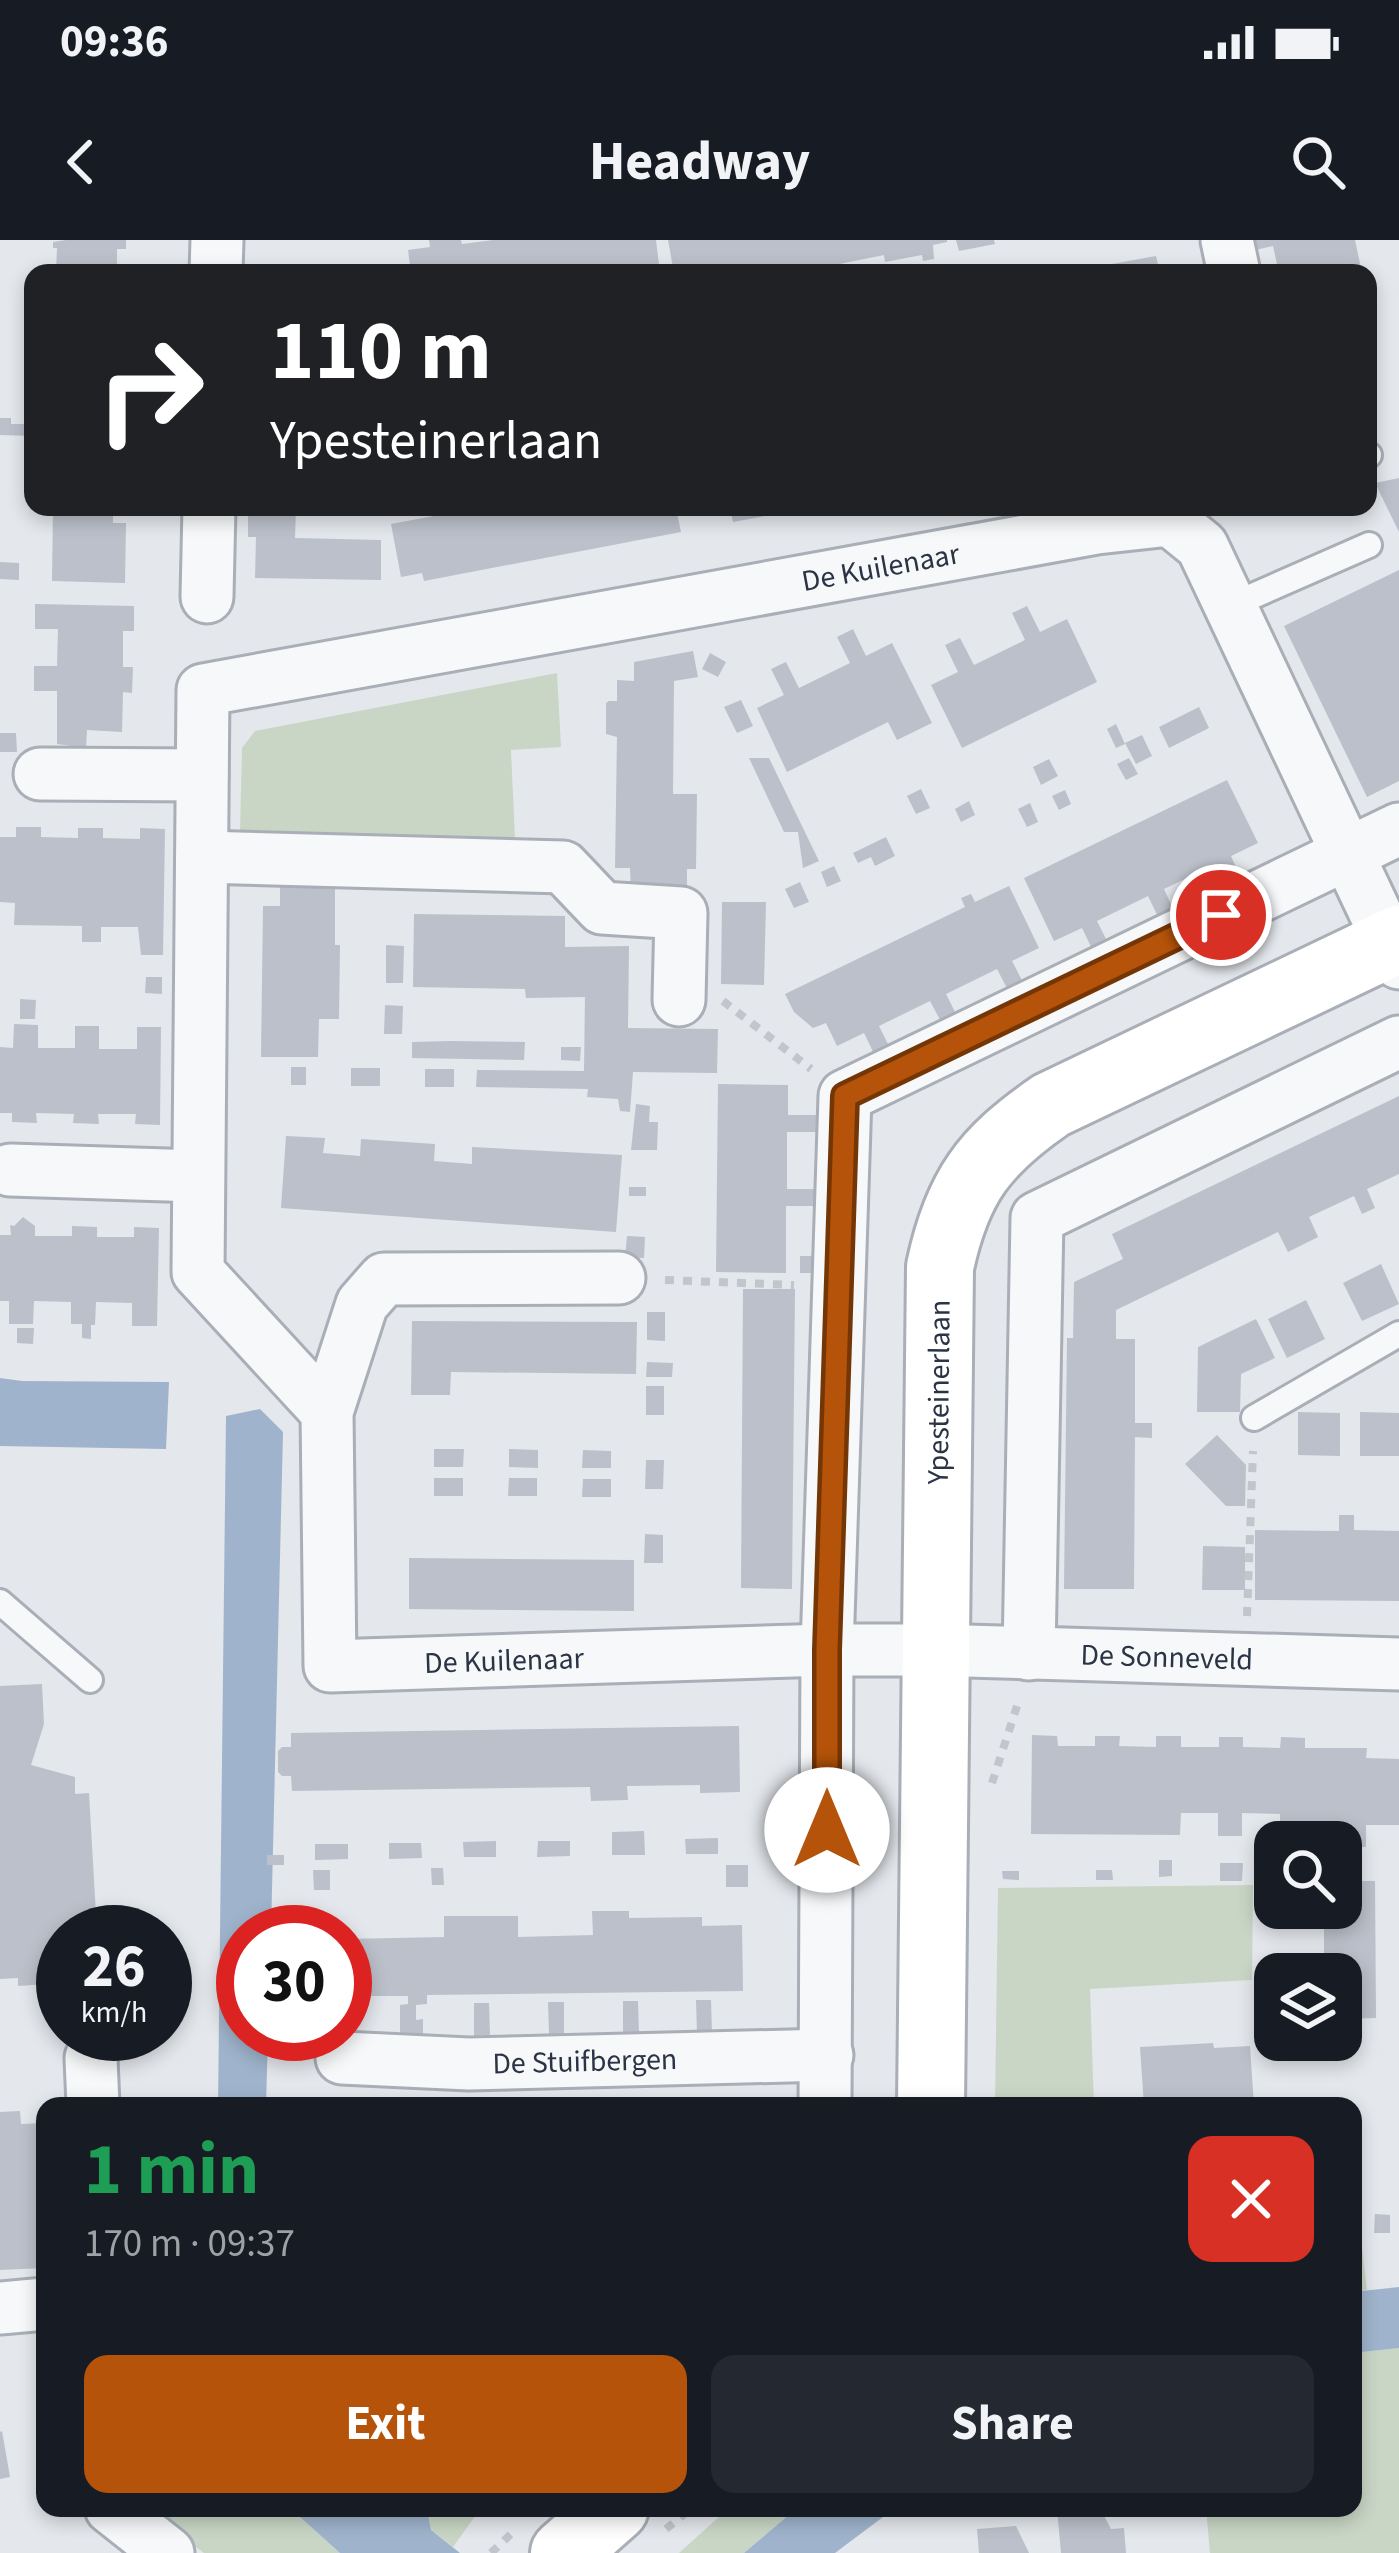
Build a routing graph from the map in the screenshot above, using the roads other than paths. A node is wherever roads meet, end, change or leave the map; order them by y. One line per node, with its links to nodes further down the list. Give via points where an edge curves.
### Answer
1 (209, 516): 5 (street)
2 (1168, 516): 8 (street, De Kuilenaar, via 203,690)
3 (1187, 516): 6 (street, De Kuilenaar)
4 (1369, 544): 6 (lane)
5 (207, 597)
6 (1230, 605): 10 (street, De Kuilenaar)
7 (40, 775): 8 (street)
8 (202, 775): 11 (street, De Kuilenaar)
9 (1399, 829): 10 (street)
10 (1346, 854): 12 (street, De Kuilenaar); 22 (street, via 845,1096)
11 (202, 857): 13 (street, via 563,867 602,908 681,913); 16 (street, De Kuilenaar)
12 (1396, 949): 23 (street, Ypesteinerlaan, via 1052,1105 1001,1145 965,1189 940,1267)
13 (680, 983)
14 (1399, 1042): 24 (street, via 1037,1218)
15 (10, 1170): 16 (street)
16 (198, 1176): 19 (street, De Kuilenaar, via 198,1273)
17 (620, 1278): 19 (street, De Kuilenaar, via 383,1279 362,1304)
18 (1399, 1334): 20 (lane)
19 (327, 1412): 22 (street, De Kuilenaar, via 330,1666)
20 (1254, 1418)
21 (0, 1602): 26 (lane)
22 (827, 1650): 23 (street, De Kuilenaar); 27 (street)
23 (934, 1650): 24 (street, De Sonneveld); 30 (street, Ypesteinerlaan)
24 (1029, 1654): 25 (street, De Sonneveld)
25 (1399, 1664)
26 (90, 1680)
27 (826, 2055): 28 (street, De Stuifbergen); 29 (street)
28 (372, 2059)
29 (825, 2097)
30 (931, 2097)
31 (36, 2305): 32 (street)
32 (0, 2308)
33 (121, 2517): 35 (street)
34 (605, 2517): 36 (street)
35 (161, 2551)
36 (564, 2553)

